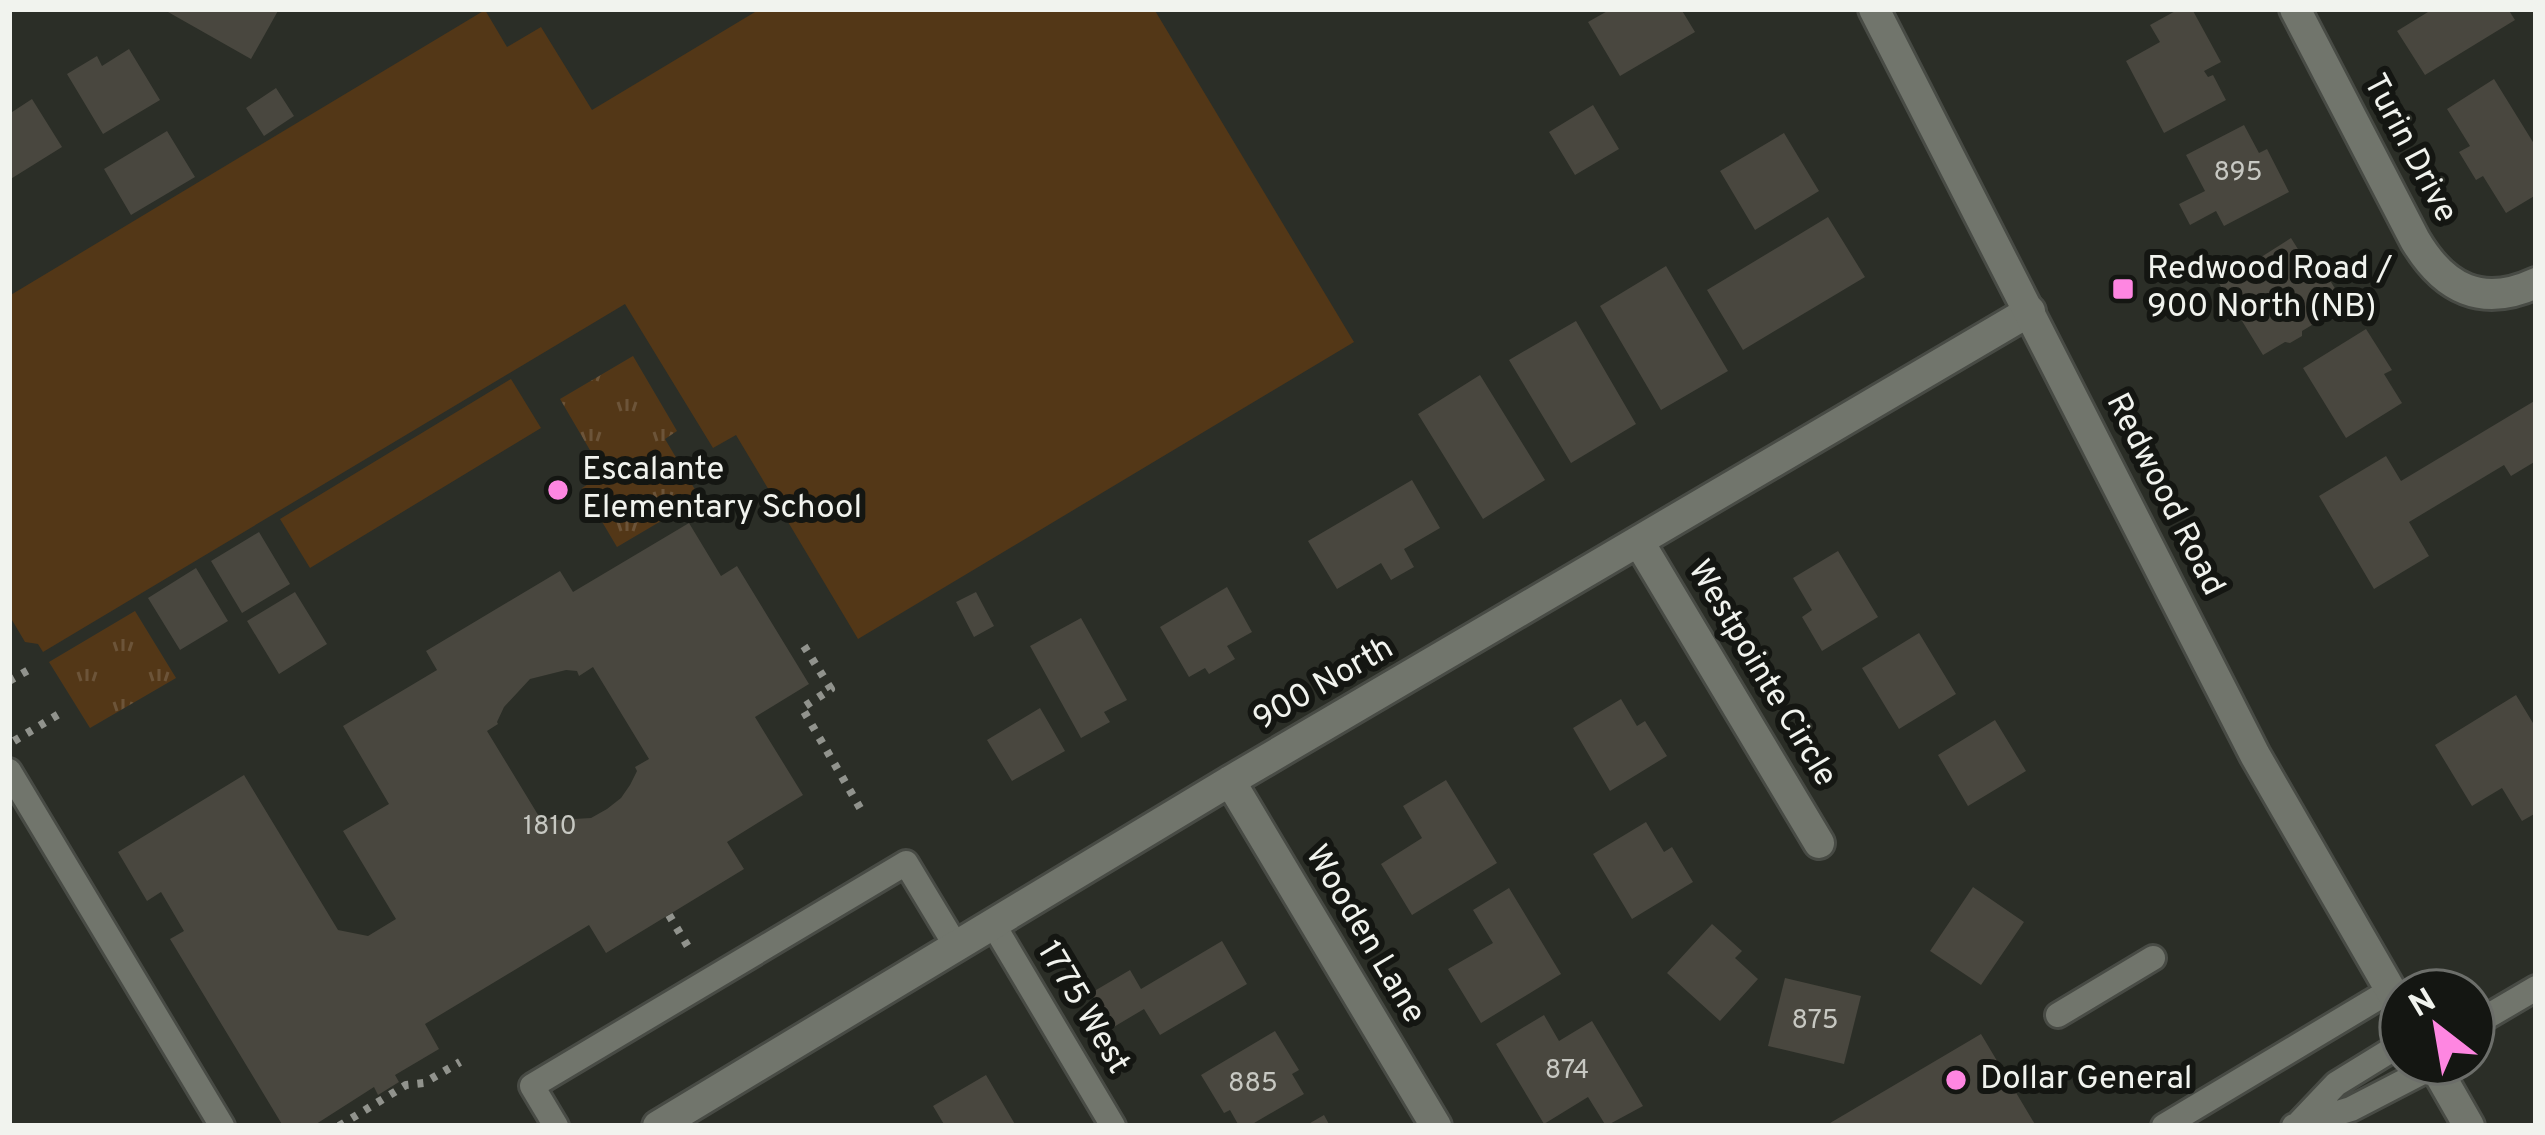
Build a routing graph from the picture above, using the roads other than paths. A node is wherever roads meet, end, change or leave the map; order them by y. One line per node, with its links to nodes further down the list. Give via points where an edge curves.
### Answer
1 (1874, 9): 4 (street, Redwood Road)
2 (2295, 9): 3 (street, Turin Drive, via 2425,256 2468,291 2507,293)
3 (2536, 283)
4 (2030, 310): 5 (street, 900 North); 12 (street, Redwood Road, via 2255,754)
5 (1639, 542): 7 (street, 900 North); 8 (street, Westpointe Circle)
6 (9, 770): 21 (lane)
7 (1231, 781): 9 (street, 900 North); 25 (street, Wooden Lane)
8 (1820, 843)
9 (993, 924): 10 (street, 900 North); 24 (lane, 1775 West)
10 (956, 946): 22 (lane, via 907,863 532,1086); 23 (street, 900 North)
11 (2153, 958): 16 (lane)
12 (2378, 967)
13 (2536, 988): 15 (lane)
14 (2377, 1009): 26 (lane)
15 (2497, 1011)
16 (2058, 1015)
17 (2377, 1059): 20 (lane, via 2336,1084)
18 (2391, 1087): 20 (lane)
19 (2447, 1087): 27 (street)
20 (2296, 1125)
21 (222, 1126)
22 (556, 1126)
23 (658, 1126)
24 (1113, 1126)
25 (1436, 1126)
26 (2164, 1126)
27 (2469, 1126)

